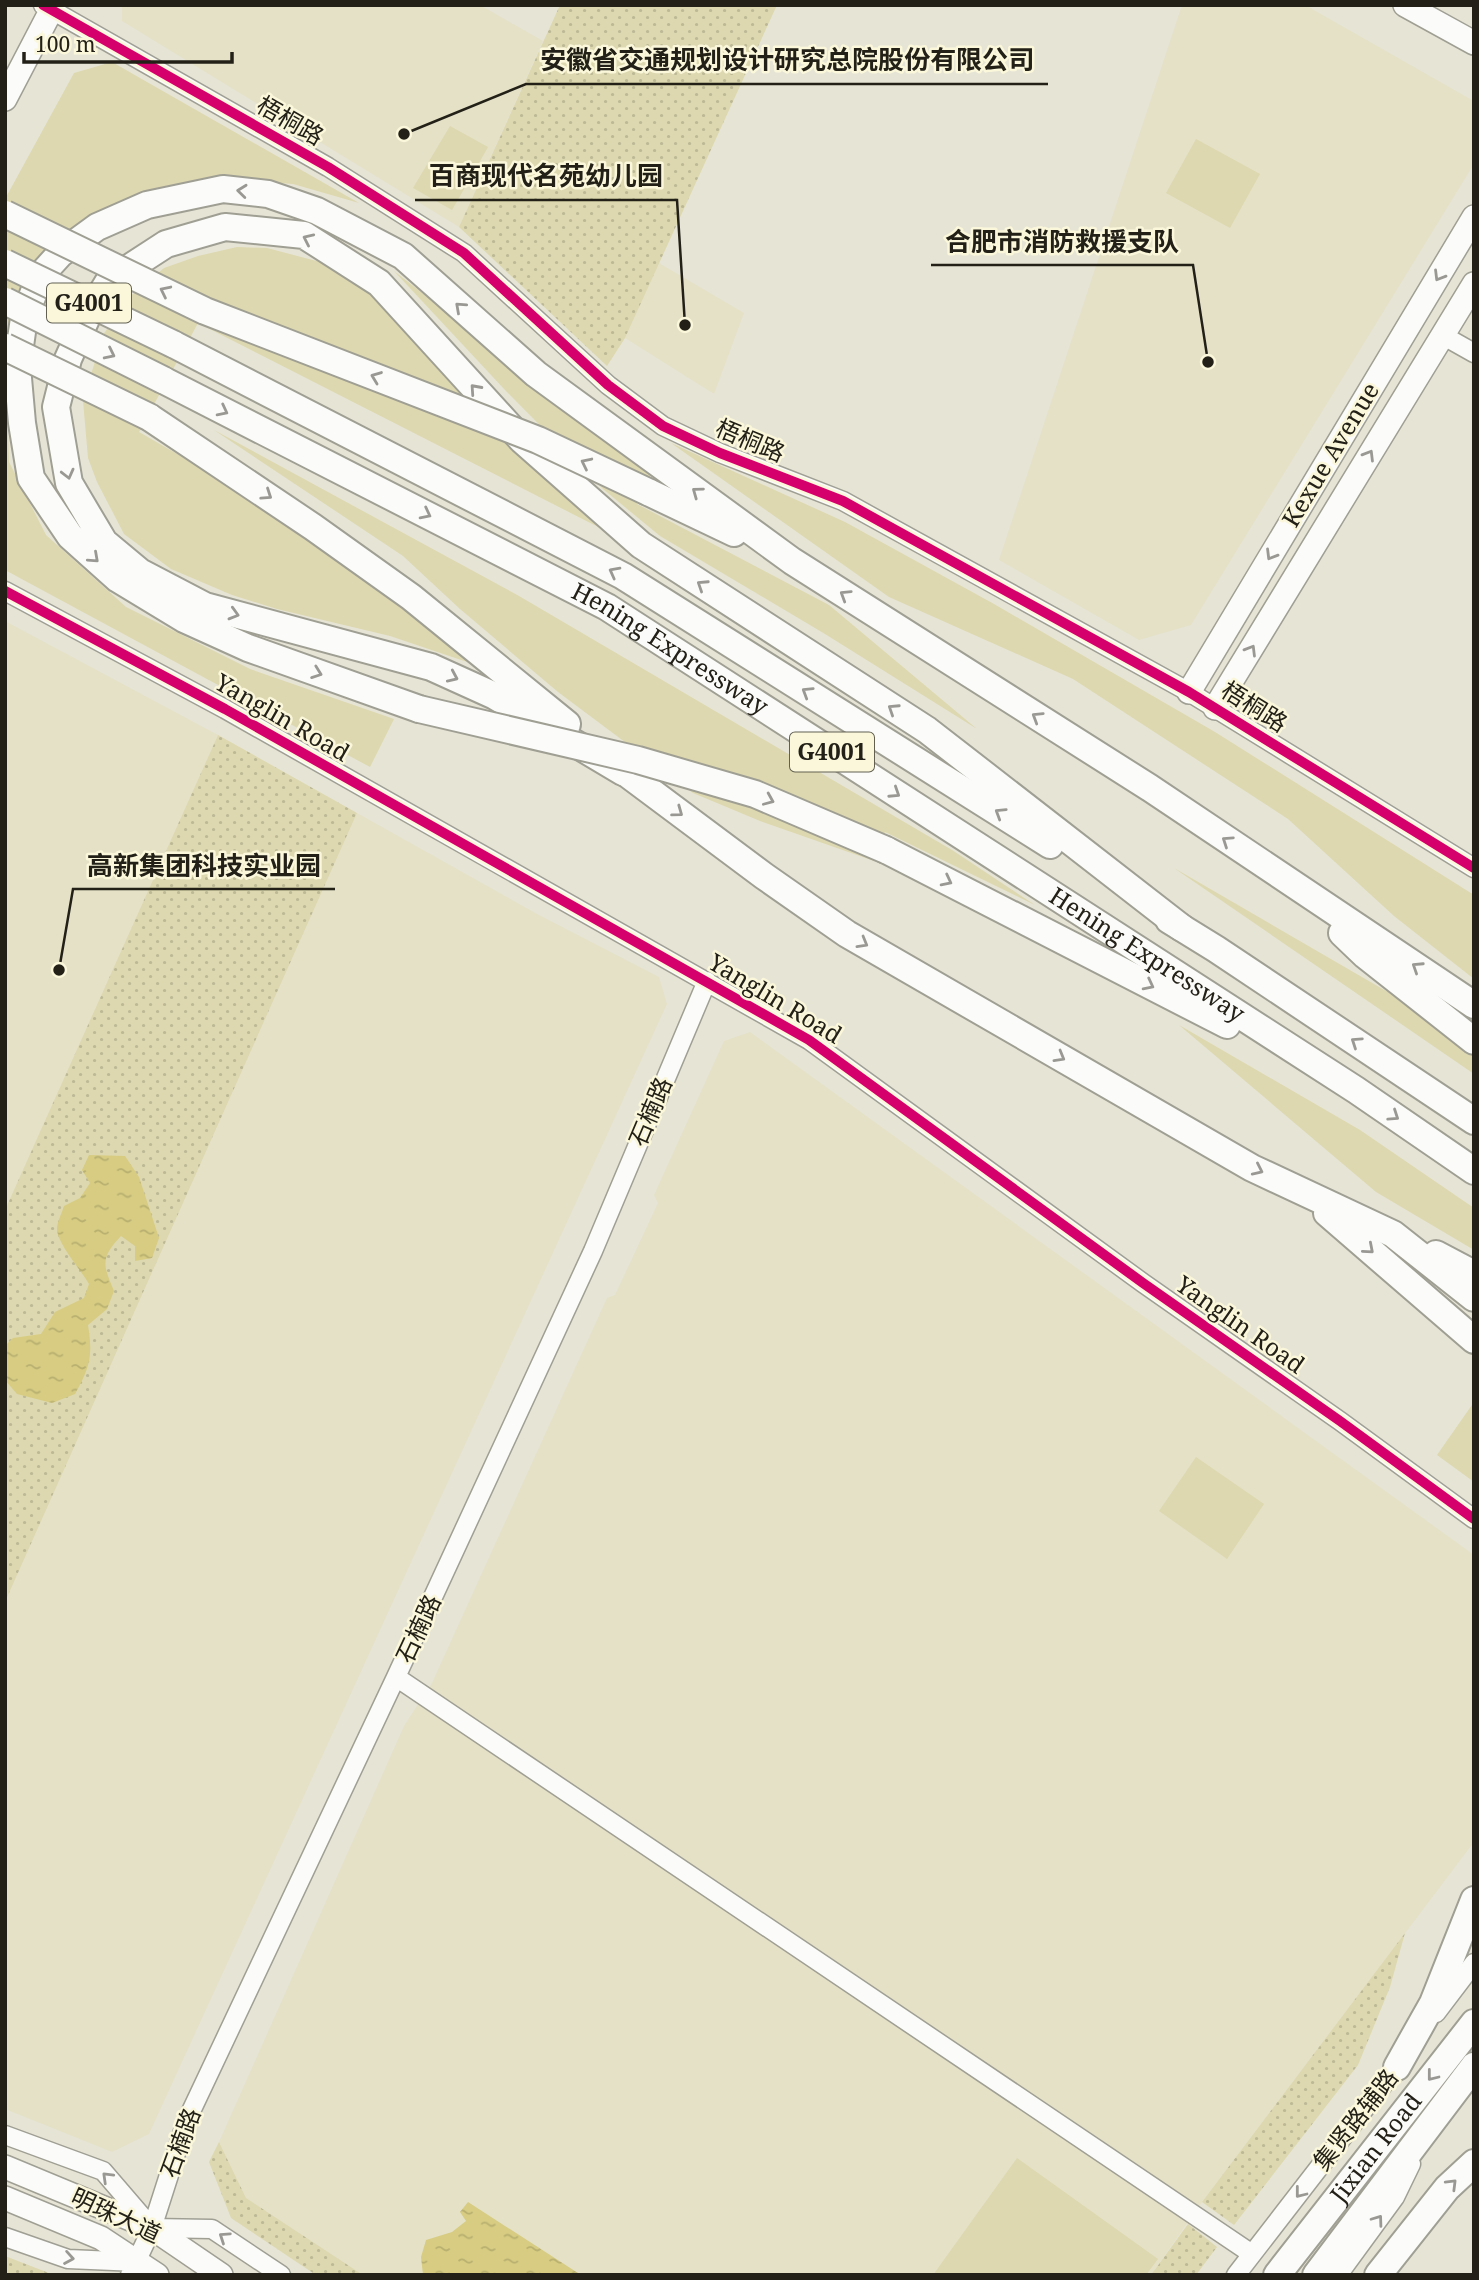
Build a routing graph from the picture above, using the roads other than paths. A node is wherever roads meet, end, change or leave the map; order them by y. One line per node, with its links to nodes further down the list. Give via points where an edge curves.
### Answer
1 (1405, 5): 3 (main road)
2 (49, 7): 4 (main road); 15 (street, 梧桐路, via 328,167 464,253 608,386 663,426 843,501)
3 (1470, 42)
4 (5, 99)
5 (5, 214): 13 (highway, one-way to 5, bridge, via 538,440 205,311)
6 (1474, 217): 15 (main road, Kexue Avenue, one-way to 15)
7 (5, 263): 20 (highway, Hening Expressway / G4001, one-way to 7, bridge, via 623,576 173,344)
8 (1474, 284): 10 (main road, Kexue Avenue)
9 (5, 302): 24 (highway, Hening Expressway / G4001, one-way to 24, bridge, via 607,607)
10 (1442, 335): 12 (street); 16 (main road, Kexue Avenue, one-way to 10)
11 (5, 347): 17 (highway, one-way to 17, bridge, via 149,417 313,527 506,672)
12 (1474, 354)
13 (792, 561): 19 (highway, one-way to 13, via 1150,788); 24 (highway, one-way to 24, bridge, via 537,374 403,256 317,211 268,194 223,189 147,205 97,227 60,254 40,276 24,318 17,367 31,478 70,536 117,579 184,619 248,648 419,709 638,760 755,794 886,850)
14 (5, 591): 21 (street, Yanglin Road, via 225,709)
15 (1189, 692): 16 (street, 梧桐路)
16 (1215, 708): 18 (street, 梧桐路)
17 (622, 772): 20 (highway, one-way to 17, via 927,730 641,545 522,440 379,283 304,235 225,227 166,244 109,281 68,359 56,407 69,483 104,542 140,572 205,606 431,667 495,696); 27 (highway, one-way to 27, via 847,934 1252,1168)
18 (1474, 868)
19 (1290, 884): 22 (highway, one-way to 19); 23 (highway, via 1365,955)
20 (1182, 928): 25 (highway, Hening Expressway / G4001, one-way to 20)
21 (707, 981): 32 (street, Yanglin Road, via 809,1040); 33 (street, 石楠路, via 593,1251)
22 (1474, 1005)
23 (1474, 1041)
24 (1356, 1090): 26 (highway, Hening Expressway / G4001, one-way to 26)
25 (1474, 1121)
26 (1474, 1171)
27 (1299, 1189): 28 (highway); 31 (highway, one-way to 31)
28 (1393, 1234): 29 (highway); 30 (highway)
29 (1474, 1274)
30 (1474, 1298)
31 (1474, 1340)
32 (1474, 1519)
33 (396, 1677): 44 (street, 石楠路, via 186,2122); 46 (street)
34 (1474, 1900): 35 (highway)
35 (1465, 1955): 38 (highway)
36 (1474, 2022): 52 (highway, Jixian Road, one-way to 52)
37 (1474, 2066): 39 (highway, Jixian Road)
38 (1397, 2067): 46 (street, 集贤路辅路, one-way to 46)
39 (1429, 2125): 53 (highway, Jixian Road); 54 (street, one-way to 39, via 1395,2197)
40 (5, 2135): 44 (street, one-way to 40, via 103,2171)
41 (1474, 2163): 55 (highway, one-way to 41, via 1447,2188)
42 (7, 2167): 44 (main road, 明珠大道)
43 (5, 2198): 47 (main road, 明珠大道, via 101,2238)
44 (152, 2228): 47 (street, 石楠路); 49 (main road, 明珠大道); 50 (street, one-way to 44, via 212,2229)
45 (5, 2237): 47 (street, one-way to 47, via 68,2259)
46 (1252, 2254): 51 (street, 集贤路辅路)
47 (137, 2270): 48 (main road, 明珠大道)
48 (157, 2275)
49 (221, 2275)
50 (281, 2275)
51 (1236, 2275)
52 (1277, 2275)
53 (1316, 2275)
54 (1338, 2275)
55 (1378, 2275)

